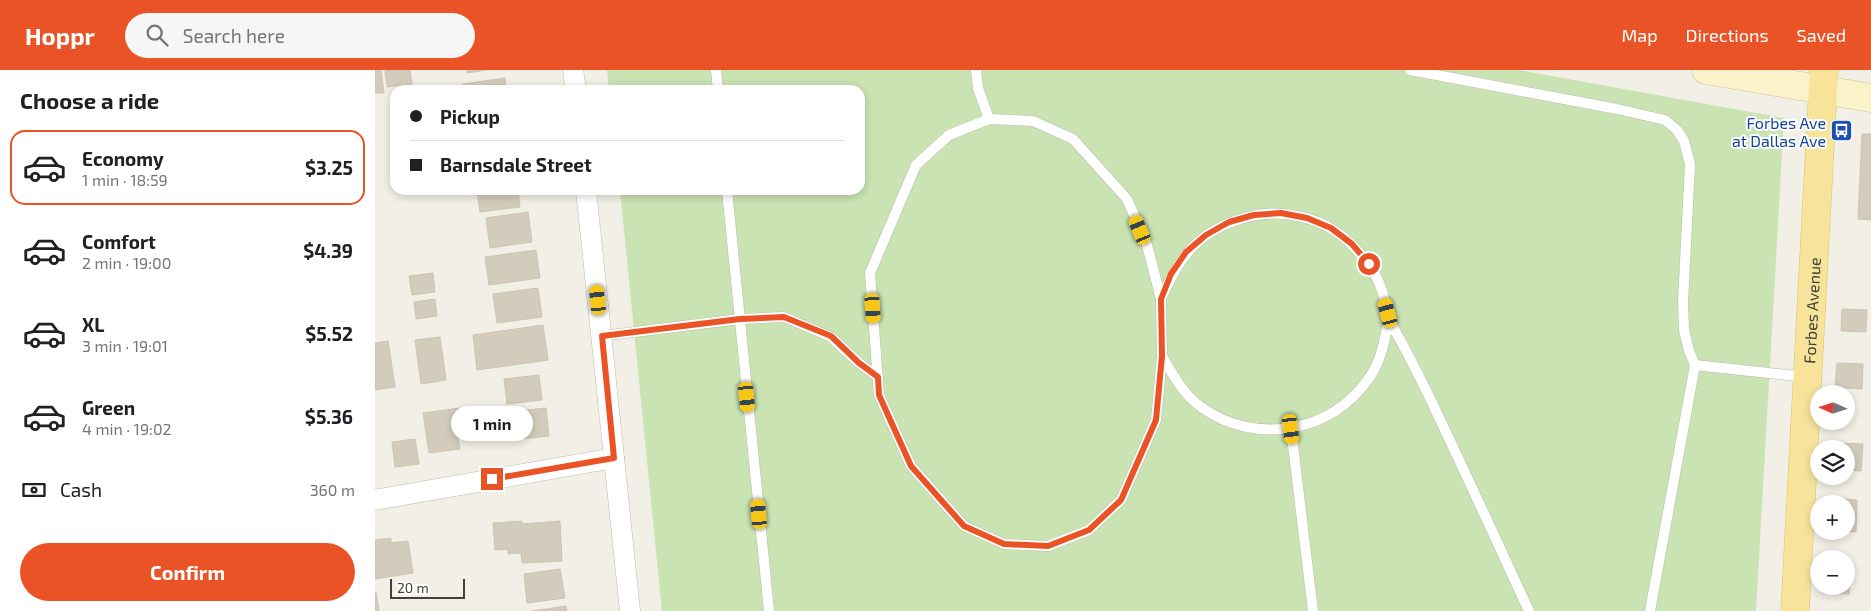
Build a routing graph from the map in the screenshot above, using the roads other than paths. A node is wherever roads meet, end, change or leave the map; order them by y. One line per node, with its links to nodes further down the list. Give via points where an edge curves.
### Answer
1 (573, 70): 7 (street)
2 (716, 70): 8 (lane)
3 (976, 70): 10 (lane, via 978,88)
4 (1410, 70): 18 (lane, via 1617,109 1665,120 1677,130 1684,141 1690,164 1683,302 1684,330)
5 (1706, 70): 6 (street)
6 (1824, 81): 9 (street); 20 (main road, Forbes Avenue)
7 (574, 85)
8 (718, 85)
9 (1871, 98)
10 (989, 119): 13 (lane, via 1033,121 1073,139 1127,199 1147,245); 19 (lane, via 949,135 916,165 870,273)
11 (587, 195): 16 (street)
12 (728, 195): 15 (lane)
13 (1161, 299): 14 (lane, via 1171,274 1186,252 1206,235 1229,222 1254,215 1281,213 1307,218 1331,228 1352,244 1369,264 1381,287); 17 (lane)
14 (1389, 317): 21 (lane, via 1383,349 1369,378 1349,402 1322,420); 27 (lane, via 1435,407)
15 (740, 319): 16 (lane); 19 (lane, via 784,317 831,336); 25 (lane)
16 (602, 336): 22 (street)
17 (1162, 356): 19 (lane, via 1156,420 1121,500 1089,530 1048,546 1004,544 964,526 911,466 879,395); 21 (lane, via 1178,384 1207,411 1229,423 1259,430)
18 (1695, 365): 20 (lane); 28 (lane)
19 (878, 377)
20 (1807, 377): 29 (main road, Forbes Avenue)
21 (1291, 429): 26 (lane)
22 (614, 458): 23 (street); 24 (street)
23 (375, 500)
24 (629, 611)
25 (769, 611)
26 (1313, 611)
27 (1529, 611)
28 (1650, 611)
29 (1795, 611)

